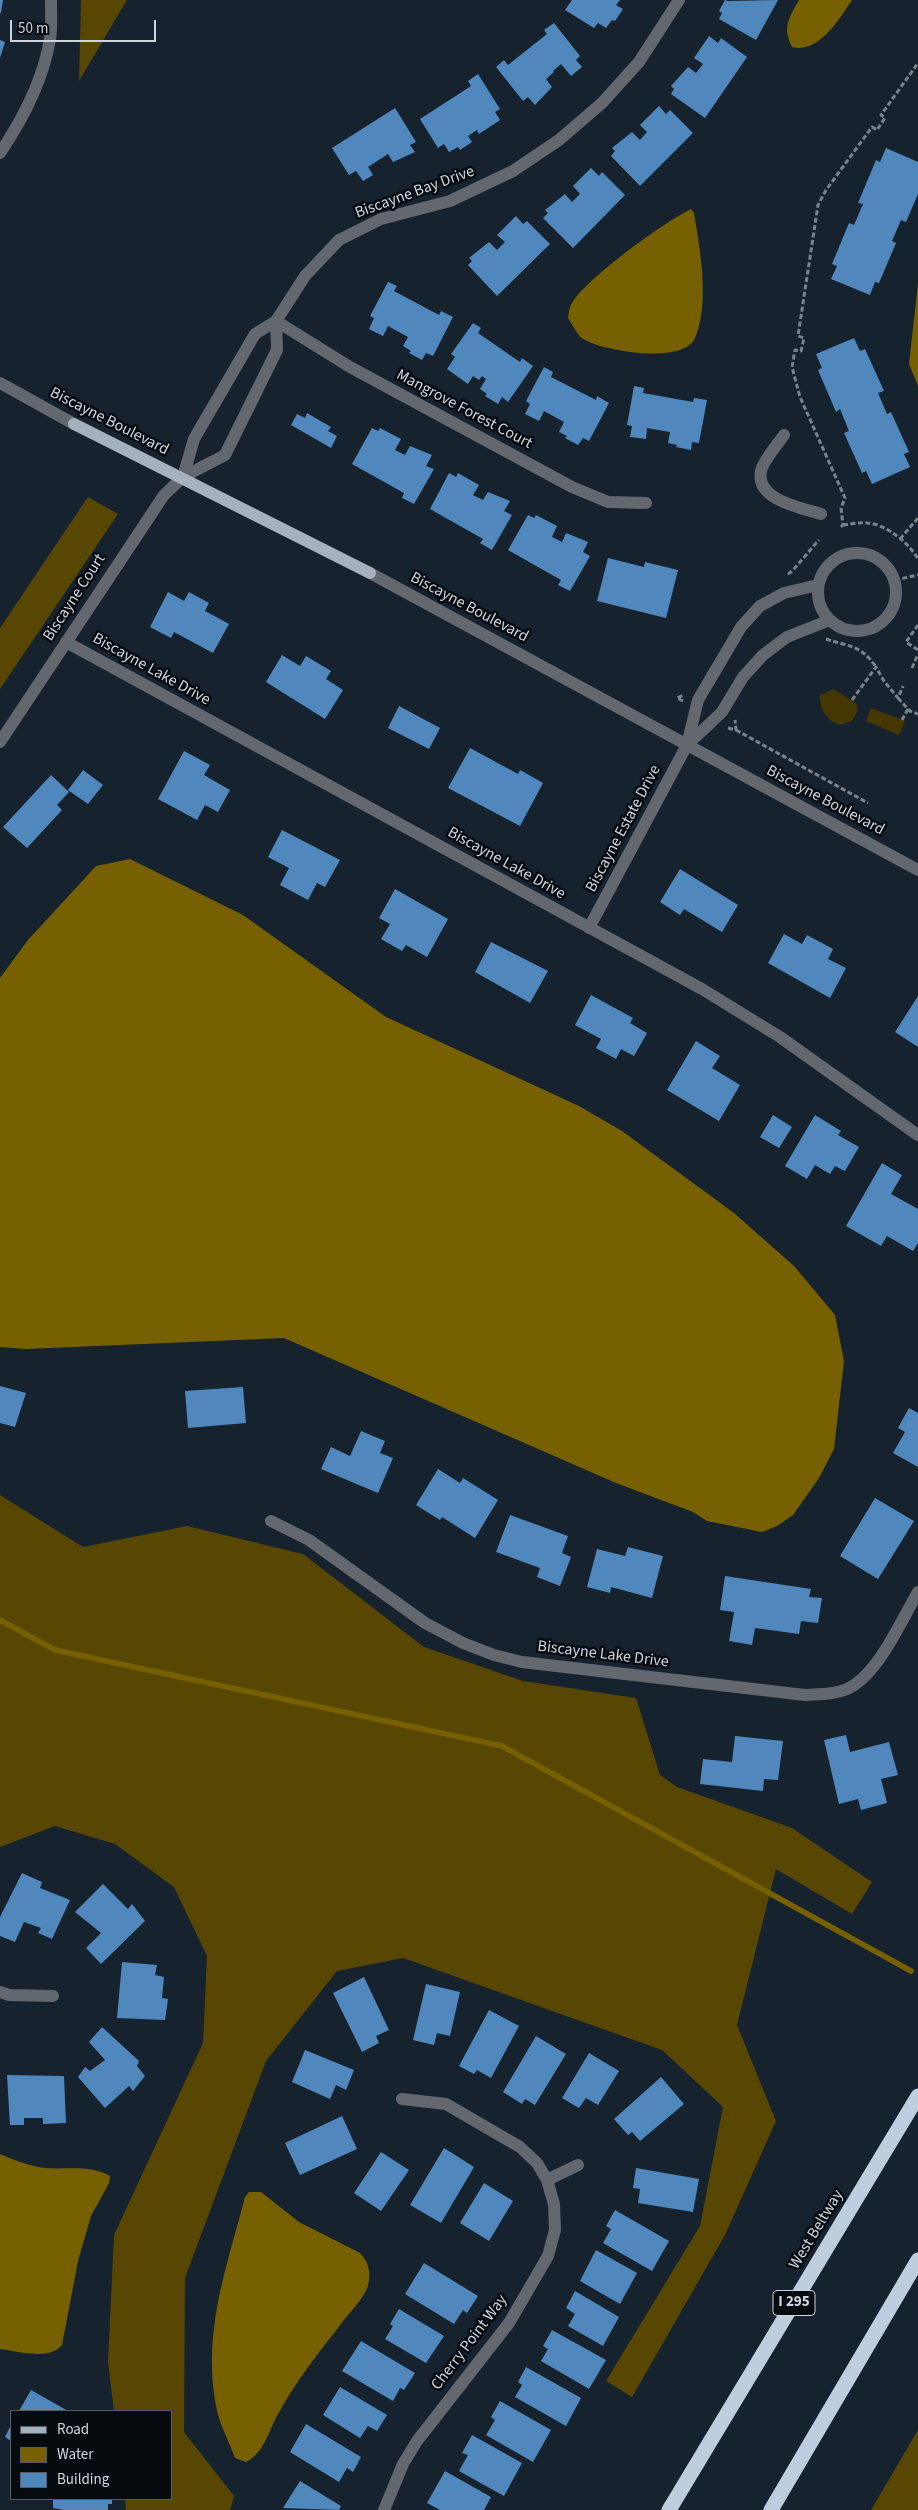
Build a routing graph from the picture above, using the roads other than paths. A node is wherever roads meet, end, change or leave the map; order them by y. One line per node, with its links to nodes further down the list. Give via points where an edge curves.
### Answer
1 (51, 0): 3 (street, via 50,39 39,78 22,122)
2 (678, 0): 4 (street, Biscayne Bay Drive, via 639,62 602,103 559,140 513,171 450,201 381,219 339,240 305,276)
3 (0, 153)
4 (276, 321): 8 (street, Biscayne Bay Drive, via 255,334 194,439); 8 (street, via 277,350 225,455); 9 (street, Mangrove Forest Court, via 350,367 572,487 608,502)
5 (0, 383): 6 (street, Biscayne Boulevard)
6 (74, 424): 8 (main road, Biscayne Boulevard)
7 (784, 435): 10 (street, via 761,470 762,482 772,497)
8 (183, 477): 11 (main road, Biscayne Boulevard); 14 (street, Biscayne Court, via 164,495)
9 (646, 503)
10 (821, 514)
11 (370, 573): 16 (street, Biscayne Boulevard)
12 (818, 585): 13 (street, via 822,610); 13 (street, via 831,563 854,552 880,559 895,580 894,606 877,626 865,631 852,631); 16 (street, via 784,593 760,606 741,627 698,700)
13 (830, 620): 16 (street, via 787,637 763,655 743,677 718,716)
14 (66, 642): 15 (street, Biscayne Court); 18 (street, Biscayne Lake Drive)
15 (0, 742)
16 (687, 745): 17 (street, Biscayne Boulevard); 18 (street, Biscayne Estate Drive)
17 (918, 870)
18 (589, 928): 19 (street, Biscayne Lake Drive, via 702,989 780,1037)
19 (918, 1134)
20 (271, 1521): 21 (street, Biscayne Lake Drive, via 309,1540 425,1623 494,1656 804,1695 832,1694 862,1678 877,1662)
21 (918, 1592)
22 (0, 1992): 23 (street)
23 (53, 1996)
24 (918, 2096): 30 (highway, West Beltway / I 295)
25 (402, 2099): 27 (street, Cherry Point Way, via 446,2104 520,2148 537,2163)
26 (578, 2165): 27 (street)
27 (547, 2180): 29 (street, Cherry Point Way, via 554,2204 554,2230 548,2256 509,2323 417,2441 403,2464)
28 (918, 2260): 31 (highway)
29 (384, 2510)
30 (670, 2510)
31 (771, 2510)

